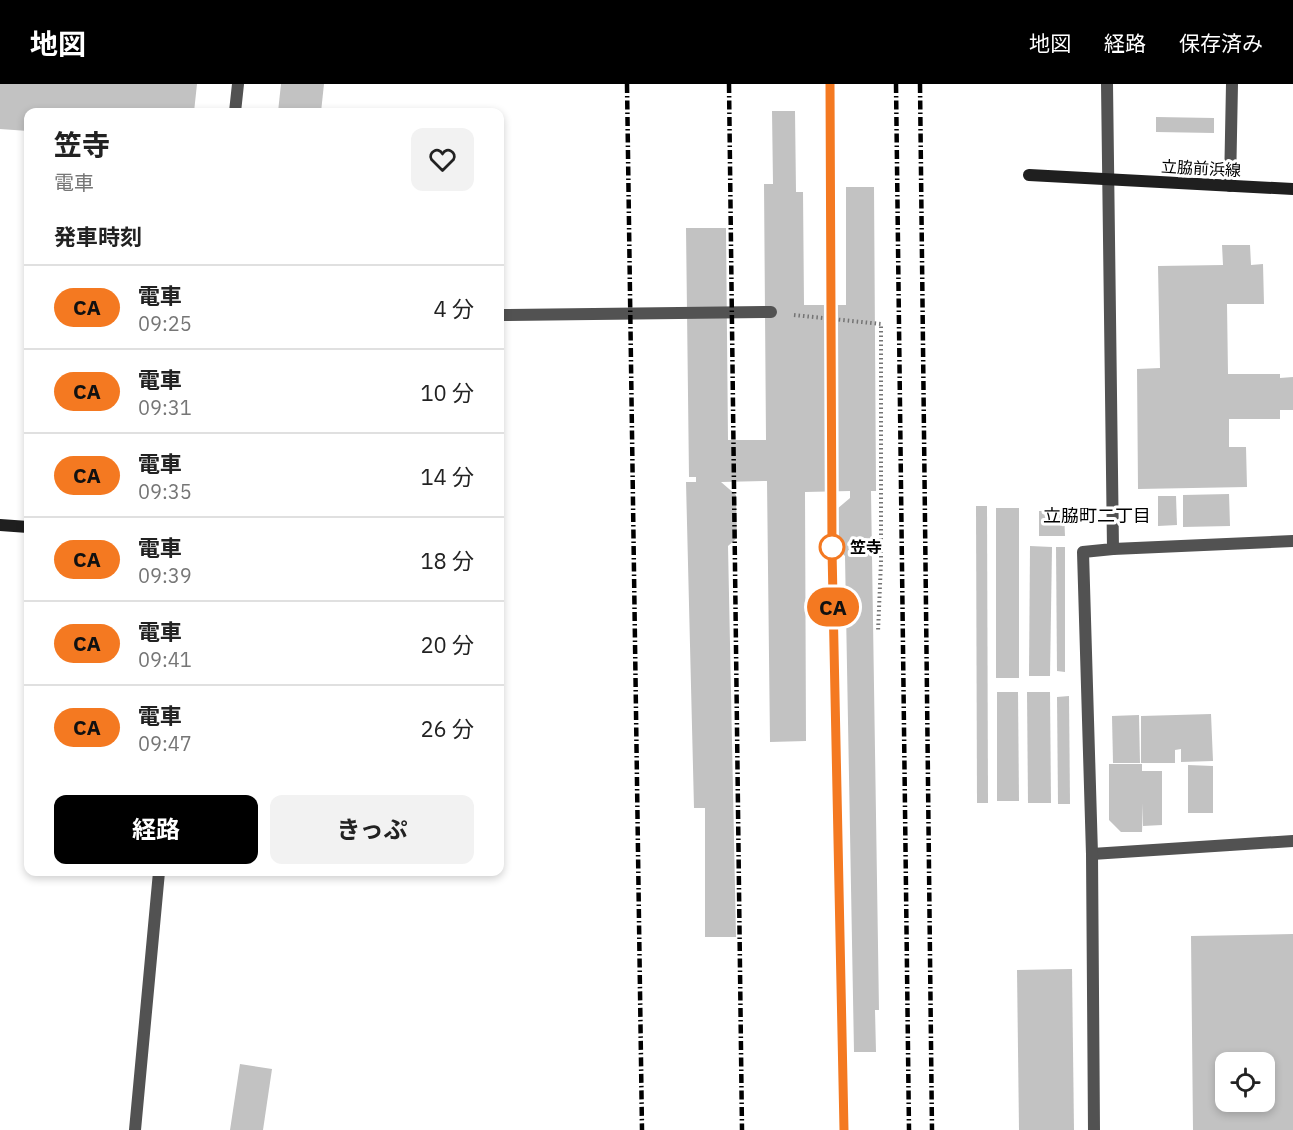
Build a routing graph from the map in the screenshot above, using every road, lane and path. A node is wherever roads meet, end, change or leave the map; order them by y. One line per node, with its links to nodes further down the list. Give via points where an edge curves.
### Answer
1 (238, 84): 4 (street)
2 (1107, 84): 6 (street)
3 (1232, 84): 7 (street)
4 (235, 108)
5 (1029, 176): 6 (street, 立脇前浜線)
6 (1107, 179): 7 (street, 立脇前浜線); 14 (street)
7 (1230, 186): 8 (street, 立脇前浜線)
8 (1293, 189)
9 (771, 312): 10 (street); 15 (path, via 881,324)
10 (504, 315)
11 (0, 525): 12 (street)
12 (24, 527)
13 (1293, 541): 14 (street)
14 (1113, 549): 17 (street, via 1083,552)
15 (878, 632)
16 (1293, 841): 17 (street)
17 (1092, 854): 20 (street)
18 (159, 876): 19 (street)
19 (135, 1130)
20 (1094, 1130)

